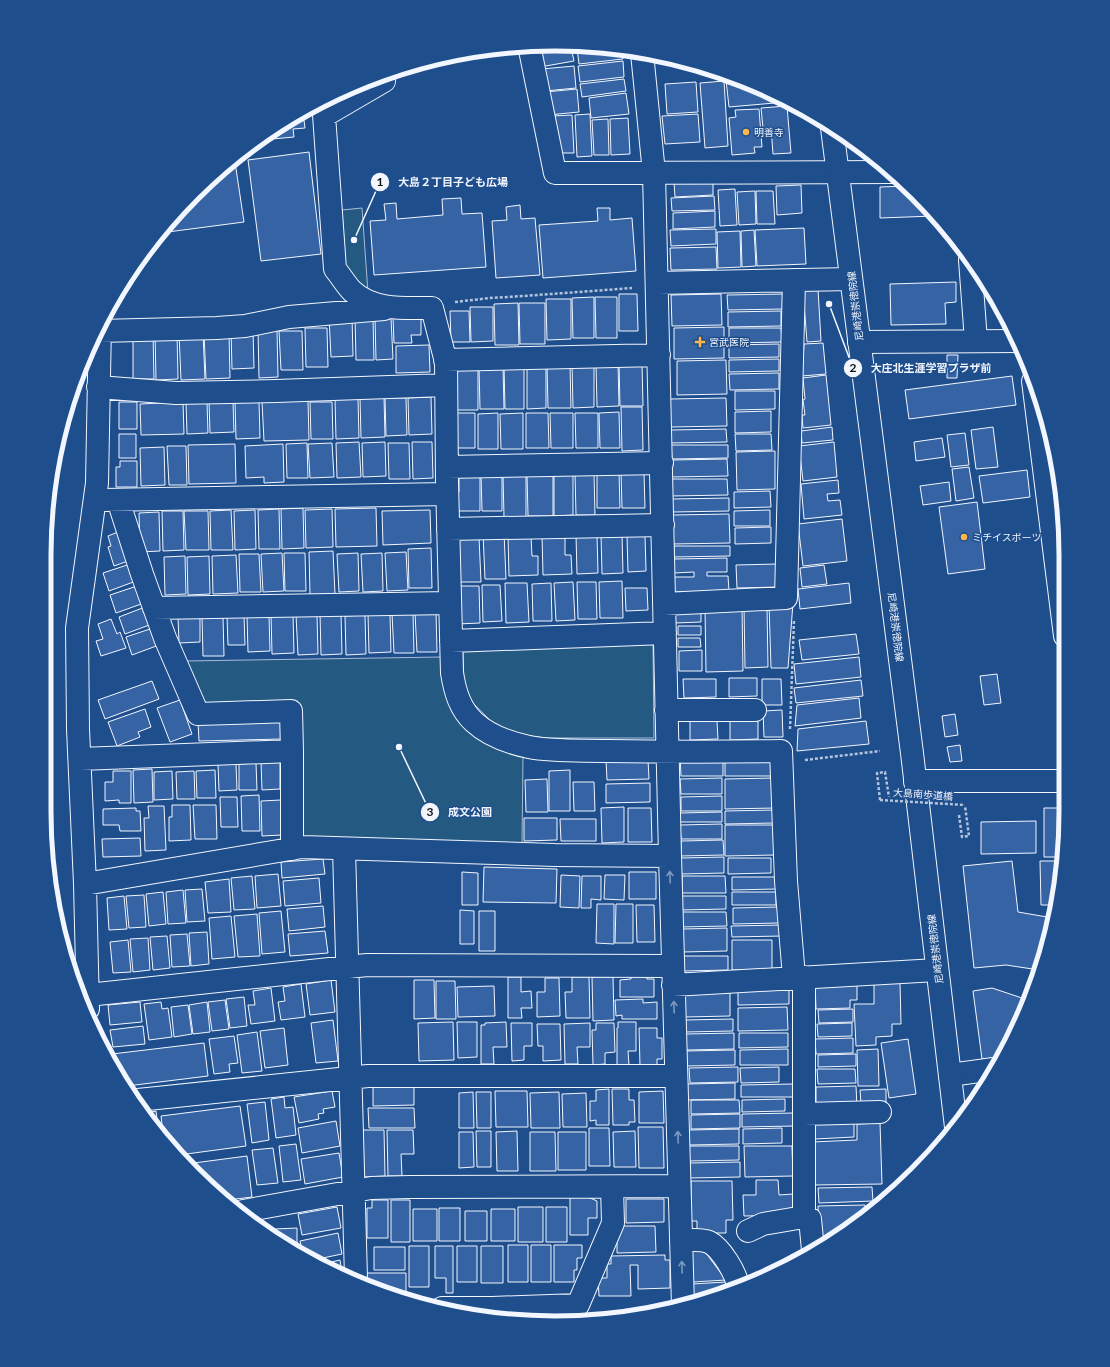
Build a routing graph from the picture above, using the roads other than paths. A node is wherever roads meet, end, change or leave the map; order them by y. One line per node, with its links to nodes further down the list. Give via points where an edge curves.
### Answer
1 (530, 52): 6 (street, via 555,173)
2 (643, 59): 6 (street)
3 (375, 84): 4 (street)
4 (324, 109): 13 (street, via 335,269 362,298 377,305)
5 (833, 135): 7 (street, 尼崎港崇徳院線)
6 (654, 172): 7 (street); 12 (street)
7 (838, 172): 8 (street); 10 (street, 尼崎港崇徳院線)
8 (882, 172)
9 (971, 270): 16 (street)
10 (851, 279): 11 (street); 18 (street, 尼崎港崇徳院線)
11 (794, 280): 12 (street); 33 (street, via 786,598)
12 (657, 285): 19 (street)
13 (402, 308): 14 (street, via 289,317 245,326 217,328); 20 (street, via 432,308)
14 (106, 327)
15 (100, 339): 22 (street)
16 (976, 341): 17 (street); 18 (street)
17 (1011, 341)
18 (859, 342): 43 (street, 尼崎港崇徳院線)
19 (659, 355): 20 (street); 24 (street)
20 (445, 360): 21 (street)
21 (446, 385): 22 (street, via 176,393); 25 (street)
22 (98, 387): 27 (street)
23 (1036, 406): 31 (street)
24 (662, 463): 25 (street); 29 (street)
25 (447, 467): 26 (street)
26 (447, 494): 28 (street); 30 (street)
27 (95, 500): 28 (street); 41 (street, via 77,628)
28 (118, 500): 34 (street)
29 (663, 525): 30 (street); 33 (street)
30 (448, 529): 32 (street)
31 (1059, 588)
32 (450, 603): 34 (street); 36 (street)
33 (664, 604): 35 (street)
34 (154, 608): 39 (street, via 198,714 292,711)
35 (665, 633): 36 (street); 37 (street)
36 (451, 641): 40 (street, via 452,674 461,706 474,722 488,732 529,747)
37 (666, 710): 38 (street); 40 (street)
38 (755, 710)
39 (292, 751): 41 (street); 44 (street)
40 (668, 752): 46 (street); 51 (street, via 781,751 786,881)
41 (80, 759): 47 (street)
42 (1059, 780): 43 (street)
43 (915, 781): 49 (street, 尼崎港崇徳院線)
44 (292, 849): 45 (street); 47 (street)
45 (344, 849): 46 (street); 48 (street)
46 (670, 856): 50 (street, one-way to 46)
47 (85, 884): 52 (street)
48 (347, 967): 50 (street, via 367,965); 52 (street); 56 (street)
49 (937, 970): 51 (street); 54 (street, 尼崎港崇徳院線)
50 (673, 975): 51 (street); 55 (street, one-way to 50)
51 (799, 977): 59 (street)
52 (88, 1002)
53 (987, 1070): 54 (street)
54 (950, 1075): 60 (street, 尼崎港崇徳院線)
55 (676, 1076): 56 (street); 61 (street, one-way to 55)
56 (350, 1078): 57 (street); 63 (street)
57 (141, 1100)
58 (880, 1112): 59 (street)
59 (804, 1114): 65 (street)
60 (955, 1119)
61 (679, 1186): 62 (street); 67 (street)
62 (612, 1187): 63 (street, via 410,1187 371,1188); 72 (street, via 613,1223 578,1304)
63 (353, 1192): 64 (street); 69 (street)
64 (246, 1210)
65 (804, 1216): 66 (street, via 763,1224); 68 (street, via 810,1219)
66 (748, 1231)
67 (680, 1241): 70 (street, via 709,1242 720,1251); 71 (street, one-way to 67)
68 (812, 1245)
69 (356, 1275)
70 (736, 1282)
71 (683, 1300)
72 (468, 1308)

